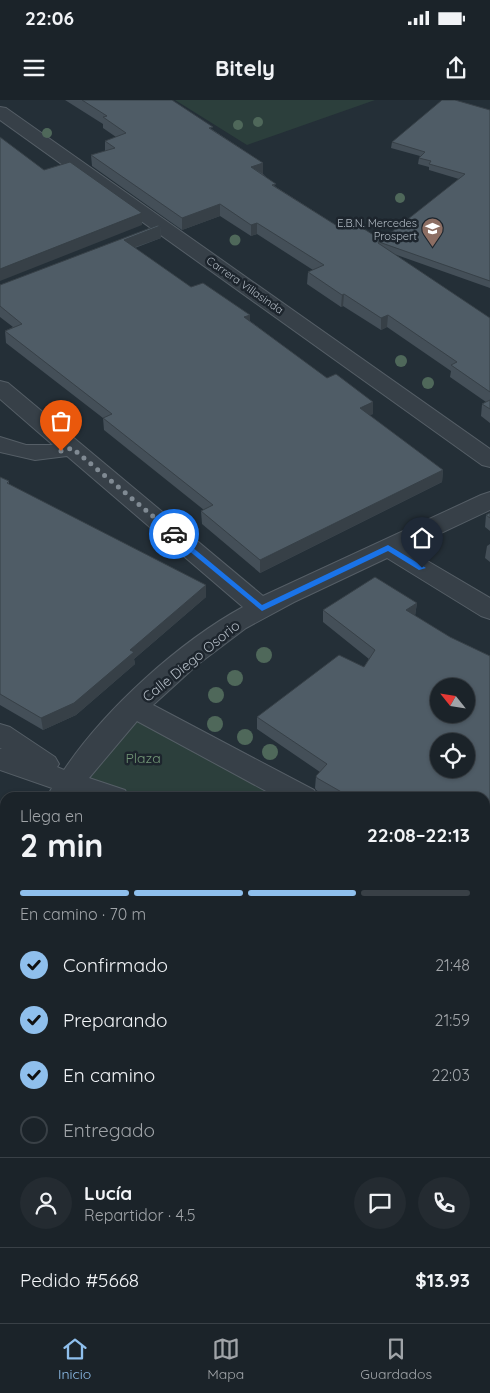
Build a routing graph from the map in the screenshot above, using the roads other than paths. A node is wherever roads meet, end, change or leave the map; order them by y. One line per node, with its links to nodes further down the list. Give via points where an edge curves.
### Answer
1 (0, 112): 5 (street, Carrera Villasinda, via 153,230)
2 (0, 388): 4 (street)
3 (0, 444): 4 (street, via 25,452 51,454)
4 (72, 448): 8 (street)
5 (490, 460)
6 (490, 500): 7 (street, Calle Diego Osorio)
7 (388, 548): 8 (street, Calle Diego Osorio); 9 (street)
8 (262, 609): 10 (street, Calle Diego Osorio, via 208,643)
9 (490, 610)
10 (134, 707): 13 (street, Calle Diego Osorio, via 97,747); 15 (street)
11 (0, 734): 13 (street)
12 (0, 759): 13 (street)
13 (65, 790): 14 (street)
14 (78, 792)
15 (293, 792)

